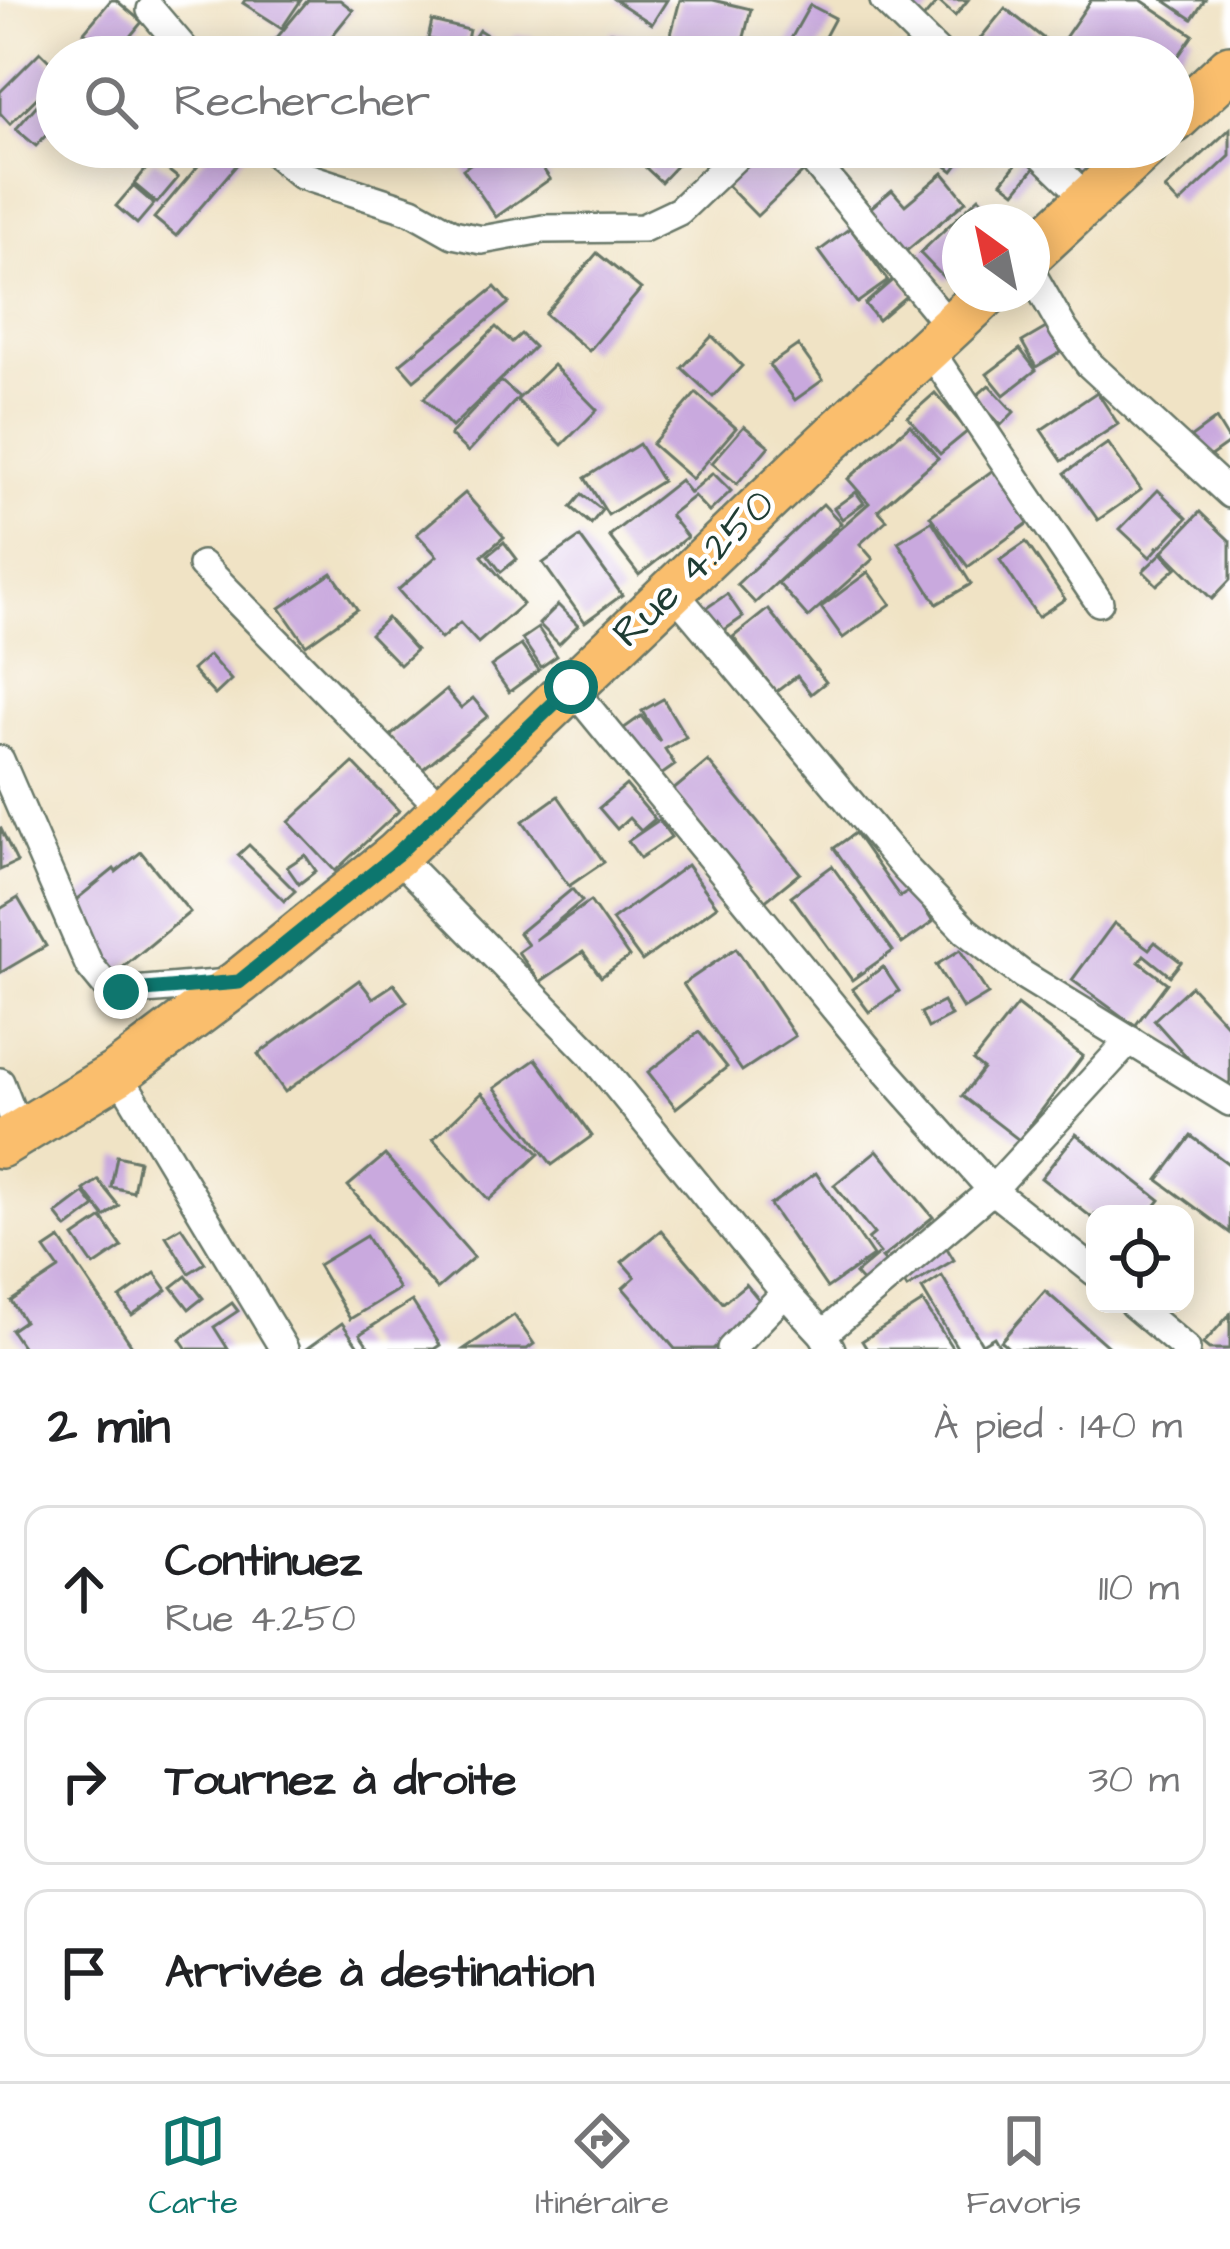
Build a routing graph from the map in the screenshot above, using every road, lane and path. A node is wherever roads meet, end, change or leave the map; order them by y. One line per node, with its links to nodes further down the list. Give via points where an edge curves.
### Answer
1 (884, 0): 4 (street)
2 (151, 10): 3 (street)
3 (173, 36)
4 (921, 36)
5 (1230, 68): 6 (main road)
6 (1194, 101)
7 (293, 168): 8 (street, via 482,240 543,229 643,228 679,211)
8 (724, 168)
9 (817, 168): 16 (street)
10 (1056, 168): 12 (street)
11 (1121, 168): 12 (main road)
12 (1088, 199): 13 (main road)
13 (1050, 235)
14 (1050, 306): 17 (street, via 1089,364)
15 (966, 312): 16 (main road, Rue 4.250)
16 (939, 337): 19 (main road, Rue 4.250); 20 (street)
17 (1230, 494)
18 (202, 565): 23 (street)
19 (672, 590): 21 (main road, Rue 4.250); 26 (street, via 966,931)
20 (1099, 602)
21 (571, 687): 23 (main road, Rue 4.250); 31 (street)
22 (0, 760): 25 (street, via 89,965 107,987)
23 (443, 810): 24 (main road, Rue 4.250)
24 (396, 855): 25 (main road, Rue 4.250); 33 (street, via 590,1052)
25 (239, 982): 27 (main road, Rue 4.250)
26 (1130, 1040): 29 (street); 31 (street)
27 (118, 1072): 30 (main road, Rue 4.250); 36 (street)
28 (0, 1082): 30 (street)
29 (1230, 1102)
30 (10, 1140)
31 (992, 1190): 32 (street); 35 (street)
32 (1086, 1265)
33 (785, 1293): 35 (street); 37 (street)
34 (1144, 1313): 38 (street)
35 (827, 1342)
36 (284, 1349)
37 (730, 1349)
38 (1186, 1349)

